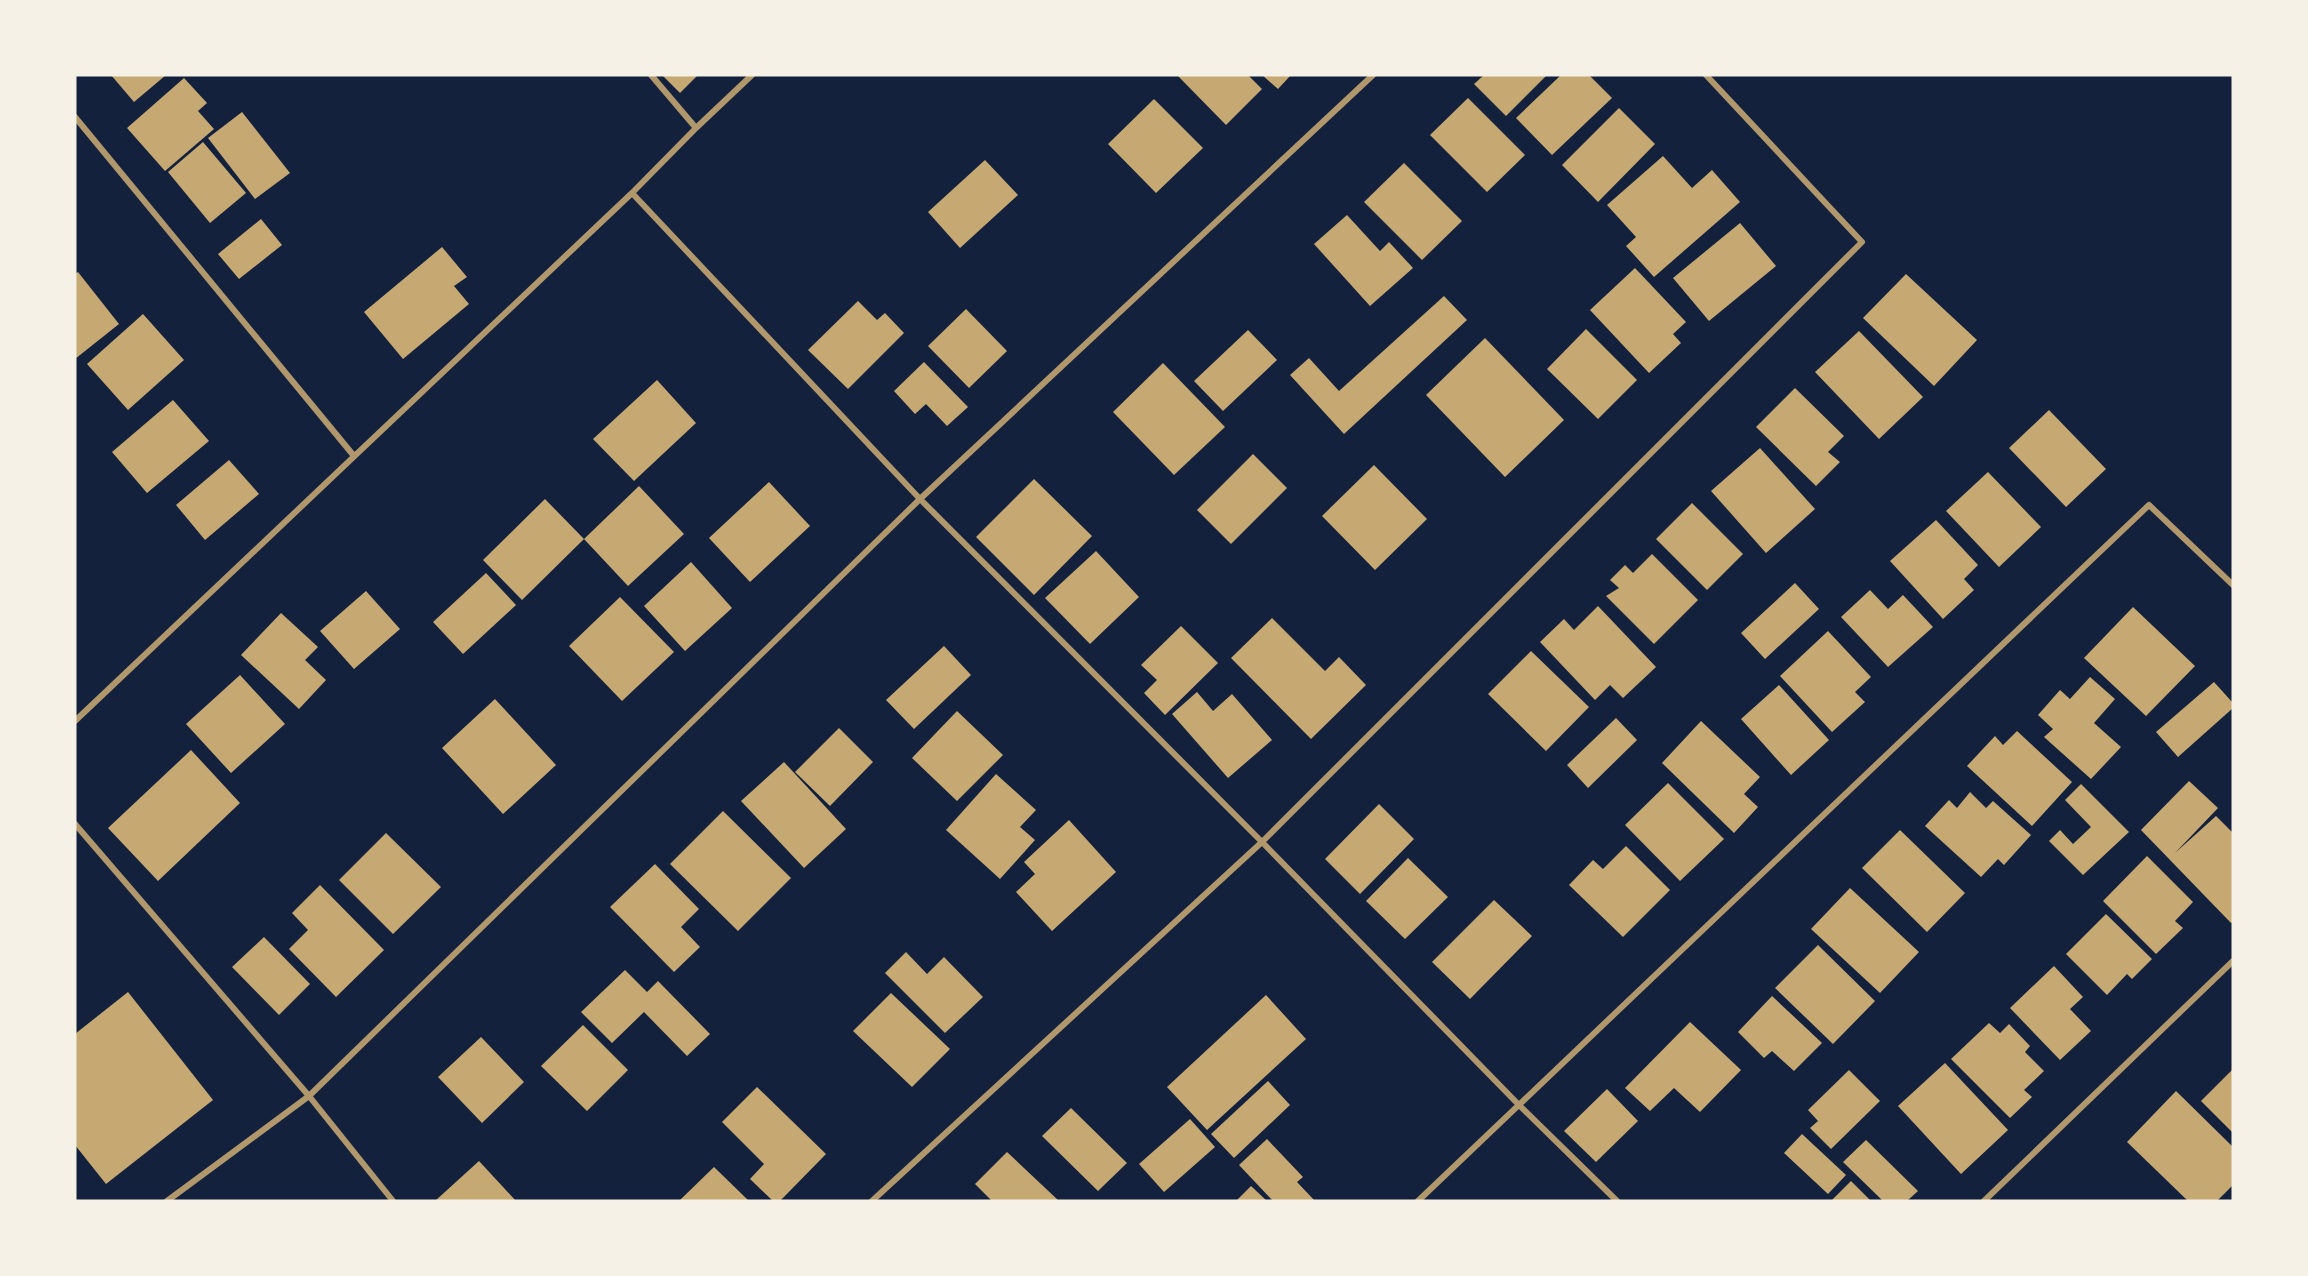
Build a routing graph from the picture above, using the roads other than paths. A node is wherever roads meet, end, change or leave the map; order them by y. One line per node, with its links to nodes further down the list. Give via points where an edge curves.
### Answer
1 (651, 75): 6 (street)
2 (752, 75): 6 (street)
3 (1373, 75): 9 (street)
4 (1706, 75): 13 (street, via 1862,242)
5 (75, 117): 8 (street)
6 (696, 128): 7 (street)
7 (632, 193): 8 (street); 9 (street)
8 (354, 456): 11 (street)
9 (920, 498): 13 (street); 15 (street)
10 (2233, 585): 16 (street, via 2149,505)
11 (75, 721)
12 (75, 824): 15 (street)
13 (1262, 842): 16 (street); 19 (street)
14 (2233, 961): 22 (street)
15 (309, 1096): 17 (street); 18 (street)
16 (1518, 1104): 20 (street); 21 (street)
17 (166, 1201)
18 (393, 1201)
19 (872, 1201)
20 (1418, 1201)
21 (1617, 1201)
22 (1984, 1201)

